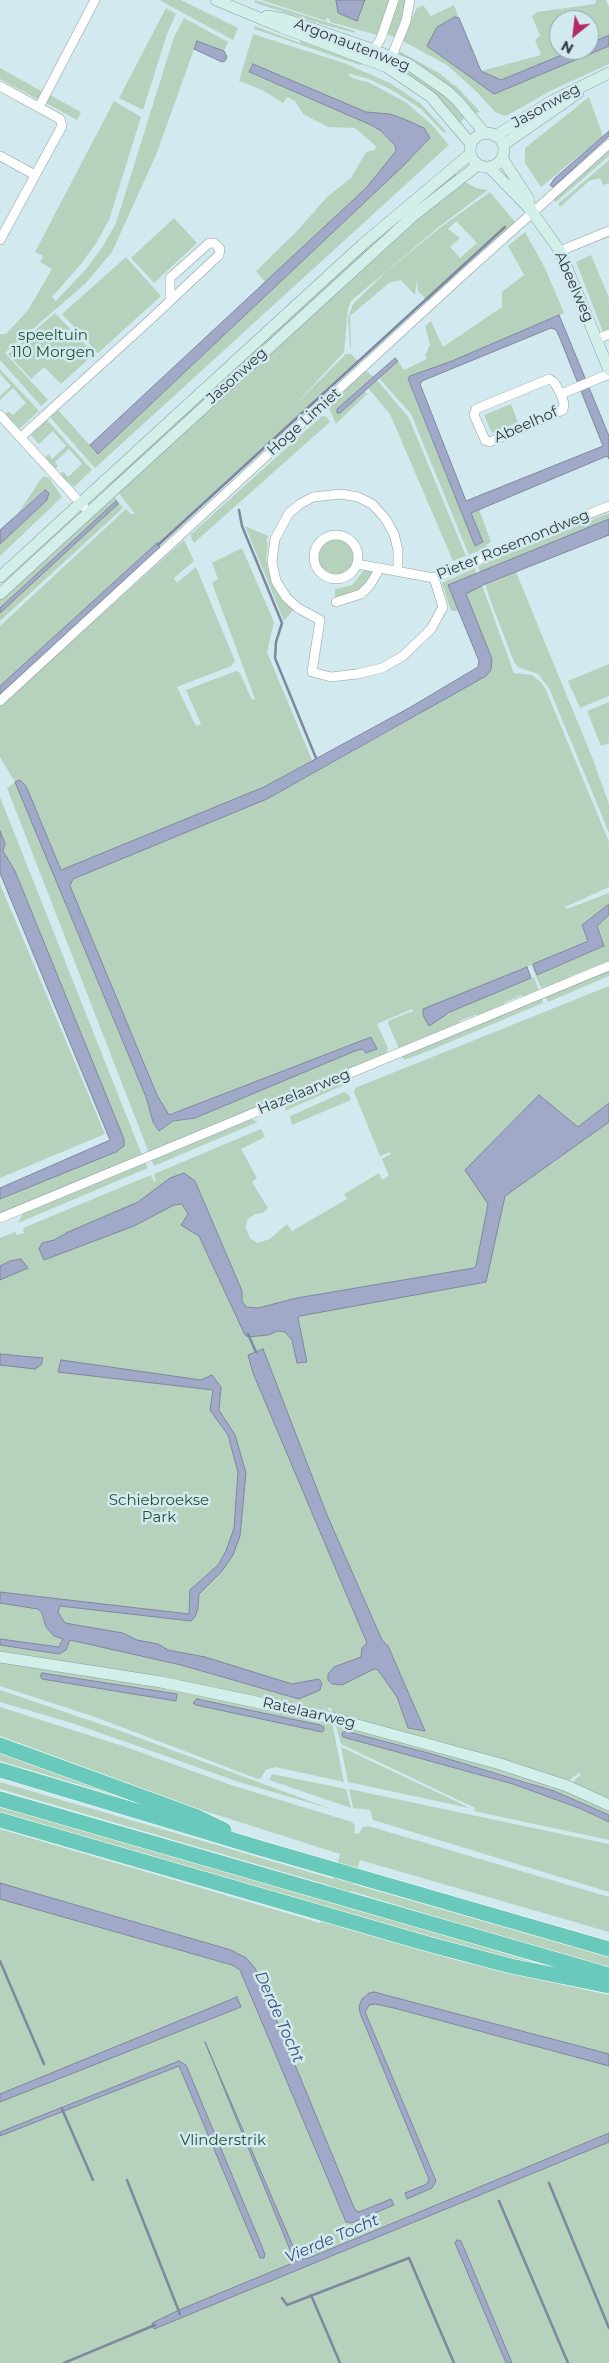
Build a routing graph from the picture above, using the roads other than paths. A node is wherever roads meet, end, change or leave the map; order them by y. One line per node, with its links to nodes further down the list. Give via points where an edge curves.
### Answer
1 (95, 0): 10 (street)
2 (216, 0): 5 (street, Argonautenweg, via 253,14 284,19)
3 (394, 0): 5 (street)
4 (410, 0): 6 (street, via 406,21)
5 (371, 54): 6 (street, Argonautenweg)
6 (389, 62): 11 (street, Argonautenweg, via 428,77 447,91); 14 (street, Argonautenweg, via 431,97)
7 (609, 73): 8 (street, Jasonweg)
8 (597, 78): 11 (street, Jasonweg); 13 (street, Jasonweg)
9 (0, 86): 10 (street)
10 (39, 107): 18 (street, via 60,118 62,126)
11 (490, 135): 13 (street); 14 (street, via 476,137)
12 (609, 144): 19 (street, Hoge Limiet)
13 (503, 145): 16 (street)
14 (470, 149): 17 (street); 30 (street, Jasonweg)
15 (0, 156): 18 (street)
16 (502, 158): 17 (street, via 497,164); 19 (street, Abeelweg, via 528,198)
17 (484, 166): 19 (street, Abeelweg); 32 (street, Jasonweg, via 413,216)
18 (35, 175): 21 (street)
19 (532, 211): 22 (street, Abeelweg); 40 (street, Hoge Limiet)
20 (609, 231): 22 (street)
21 (0, 240)
22 (560, 251): 25 (street, Abeelweg)
23 (170, 301): 23 (street, via 219,254 220,249 214,243 209,243 170,278); 29 (street)
24 (609, 334): 25 (street)
25 (597, 339): 26 (street, Abeelweg)
26 (609, 372): 27 (street, Abeelhof)
27 (561, 394): 27 (street, Abeelhof, via 549,379 476,409 474,415 485,440 490,442 563,410)
28 (0, 415): 29 (street)
29 (21, 437): 30 (street)
30 (81, 503): 32 (street); 36 (street, Jasonweg)
31 (609, 506): 37 (street, Pieter Rosemondweg)
32 (89, 512): 38 (street, Jasonweg)
33 (358, 564): 33 (street, via 357,548 346,536 325,537 314,551 315,566 331,579 350,575); 34 (street, Pieter Rosemondweg)
34 (380, 568): 35 (street, Pieter Rosemondweg); 39 (street, via 361,594)
35 (398, 571): 37 (street, Pieter Rosemondweg); 37 (street, via 394,534 386,518 372,504 341,494 313,497 289,514 275,539 272,562 276,581 286,597 320,620 312,672 331,676 358,674 382,668 403,656 431,629 443,607)
36 (0, 577)
37 (434, 578)
38 (0, 594)
39 (336, 602)
40 (0, 702)
41 (609, 966): 42 (street, Hazelaarweg)
42 (0, 1218)
43 (0, 1657): 47 (street, Ratelaarweg, via 161,1682 322,1716 500,1764 567,1786)
44 (0, 1745): 49 (highway, via 195,1816)
45 (0, 1770): 49 (highway)
46 (0, 1799): 51 (highway)
47 (609, 1805)
48 (0, 1820): 52 (highway, via 428,1944 511,1966)
49 (263, 1850): 50 (highway)
50 (609, 1949)
51 (609, 1974)
52 (609, 1986)

